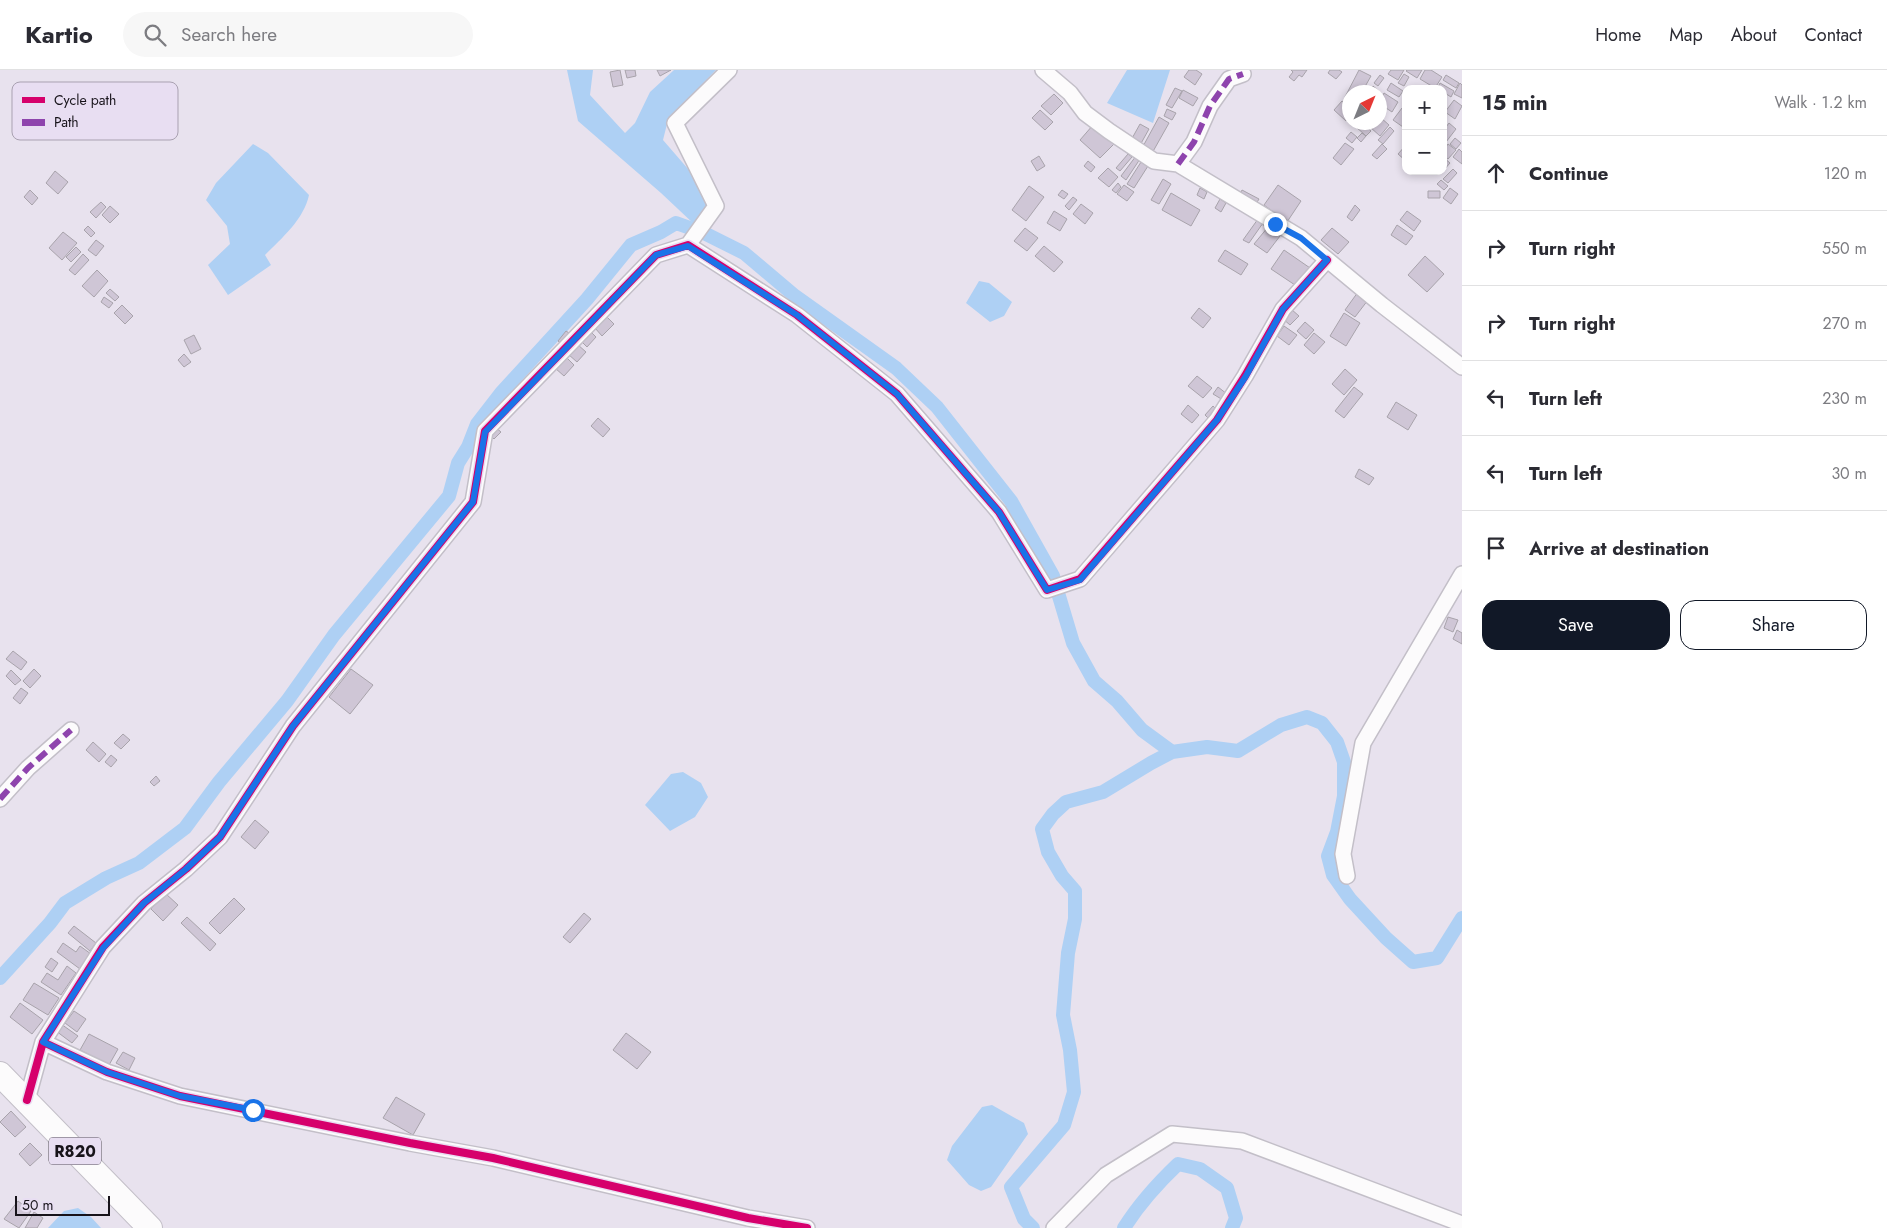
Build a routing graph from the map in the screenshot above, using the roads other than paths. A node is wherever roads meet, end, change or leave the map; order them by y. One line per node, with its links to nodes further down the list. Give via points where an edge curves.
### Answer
1 (729, 70): 5 (street, via 675,123 716,206)
2 (1043, 70): 4 (street, via 1070,94 1085,113 1109,132 1154,161)
3 (1243, 74): 4 (street, via 1229,79)
4 (1178, 164): 6 (street, via 1301,238)
5 (688, 246): 6 (street, via 797,315 897,394 999,512 1047,590 1080,580 1217,420 1283,309); 12 (street, via 656,255 485,432 473,502 293,726 220,837 144,903 103,948)
6 (1327, 260): 7 (street)
7 (1462, 367)
8 (1462, 574): 11 (street, via 1363,743 1343,854)
9 (71, 730): 10 (street, via 28,768)
10 (0, 799)
11 (1346, 876)
12 (43, 1042): 14 (street); 18 (street, via 107,1072 180,1096 493,1158 748,1218)
13 (0, 1074): 14 (main road, R820)
14 (27, 1100): 17 (main road, R820)
15 (1462, 1224): 16 (street, via 1242,1141 1172,1134 1106,1175)
16 (1056, 1227)
17 (150, 1228)
18 (808, 1228)

